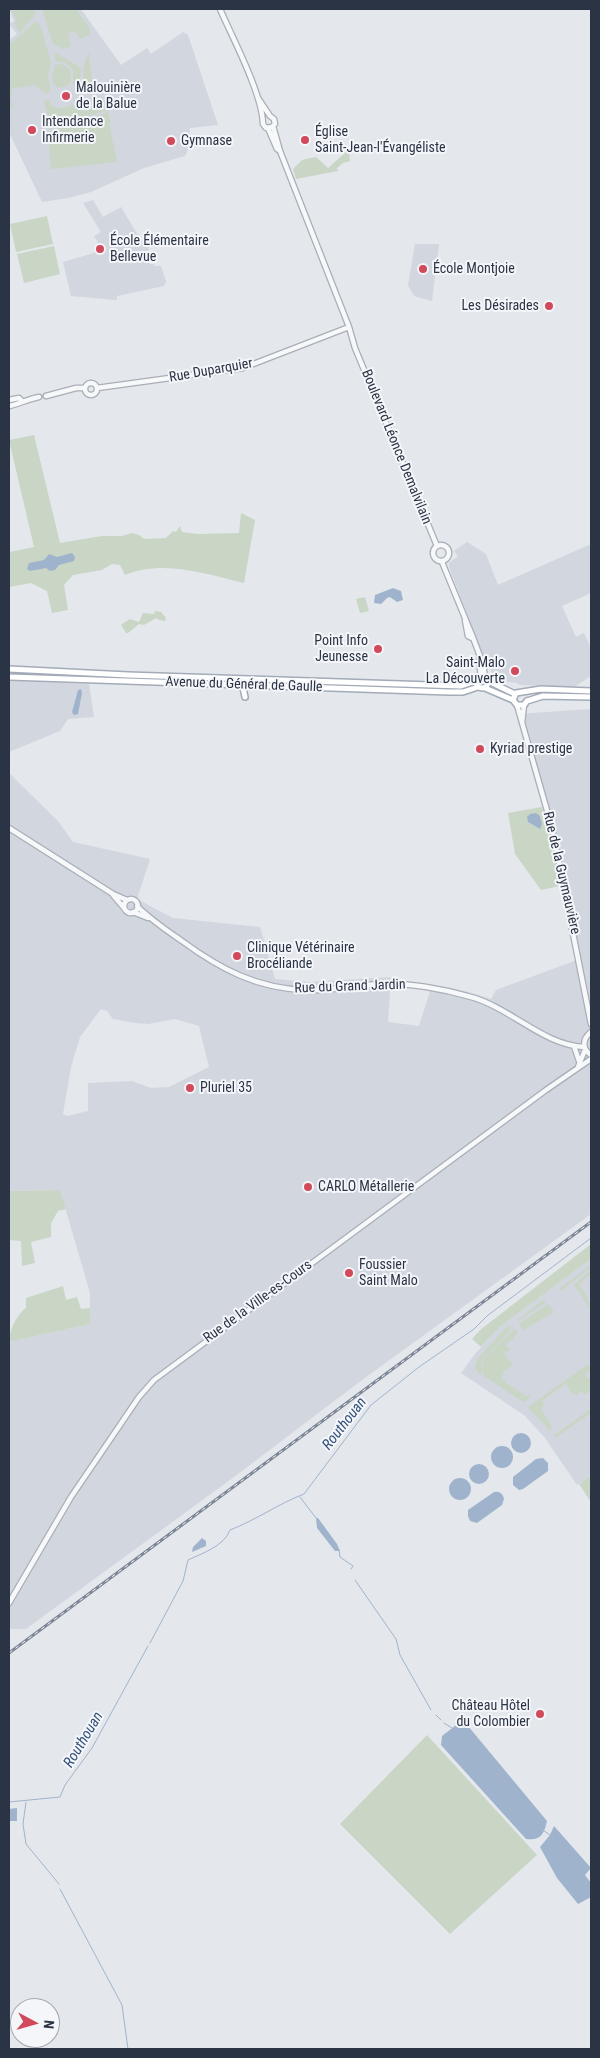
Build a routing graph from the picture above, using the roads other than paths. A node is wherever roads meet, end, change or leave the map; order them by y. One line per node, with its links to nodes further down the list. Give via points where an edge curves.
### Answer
1 (220, 9): 2 (street)
2 (258, 98): 3 (street); 4 (street)
3 (270, 116): 4 (street); 5 (street, via 275,121)
4 (263, 119): 5 (street, via 263,124)
5 (270, 127): 6 (street, Boulevard Léonce Demalvilain)
6 (349, 327): 8 (street, Rue Duparquier, via 243,368); 14 (street, Boulevard Léonce Demalvilain)
7 (84, 388): 8 (street, via 90,382); 8 (street, via 90,395); 9 (street)
8 (97, 388)
9 (46, 396)
10 (39, 397): 12 (street)
11 (9, 400): 12 (street, via 19,398)
12 (22, 401): 13 (street)
13 (9, 406)
14 (437, 546): 15 (street, via 434,556); 15 (street, via 445,546 450,552)
15 (442, 562): 18 (street)
16 (9, 669): 19 (main road, Avenue du Général de Gaulle)
17 (9, 677): 21 (main road, Avenue du Général de Gaulle)
18 (485, 678): 20 (main road); 22 (main road); 25 (main road)
19 (255, 679): 20 (main road, Avenue du Général de Gaulle); 21 (main road)
20 (477, 684): 21 (main road, Avenue du Général de Gaulle, via 463,692); 22 (main road)
21 (247, 686)
22 (485, 688): 25 (main road)
23 (591, 691): 24 (main road, via 541,689)
24 (524, 693): 25 (main road); 27 (main road)
25 (514, 697): 27 (main road)
26 (591, 697): 27 (main road, via 543,696)
27 (523, 704): 35 (street, Rue de la Guymauvière, via 522,723 552,828)
28 (9, 828): 29 (street)
29 (112, 894): 30 (street); 32 (street)
30 (127, 900): 31 (street, via 133,899); 32 (street)
31 (137, 906): 33 (street); 34 (street, Rue du Grand Jardin)
32 (124, 908): 33 (street)
33 (133, 912): 34 (street, Rue du Grand Jardin)
34 (152, 920): 37 (street, Rue du Grand Jardin, via 214,964 256,982 307,990 402,984 458,993 488,1002 541,1032)
35 (591, 1024)
36 (591, 1032): 38 (street, via 585,1040)
37 (574, 1046): 38 (street, Rue du Grand Jardin); 40 (street)
38 (585, 1048): 39 (street); 40 (street)
39 (591, 1057): 41 (street, Rue de la Ville-es-Cours)
40 (580, 1061): 41 (street)
41 (578, 1067): 42 (street, Rue de la Ville-es-Cours, via 154,1380 71,1497)
42 (9, 1603)

